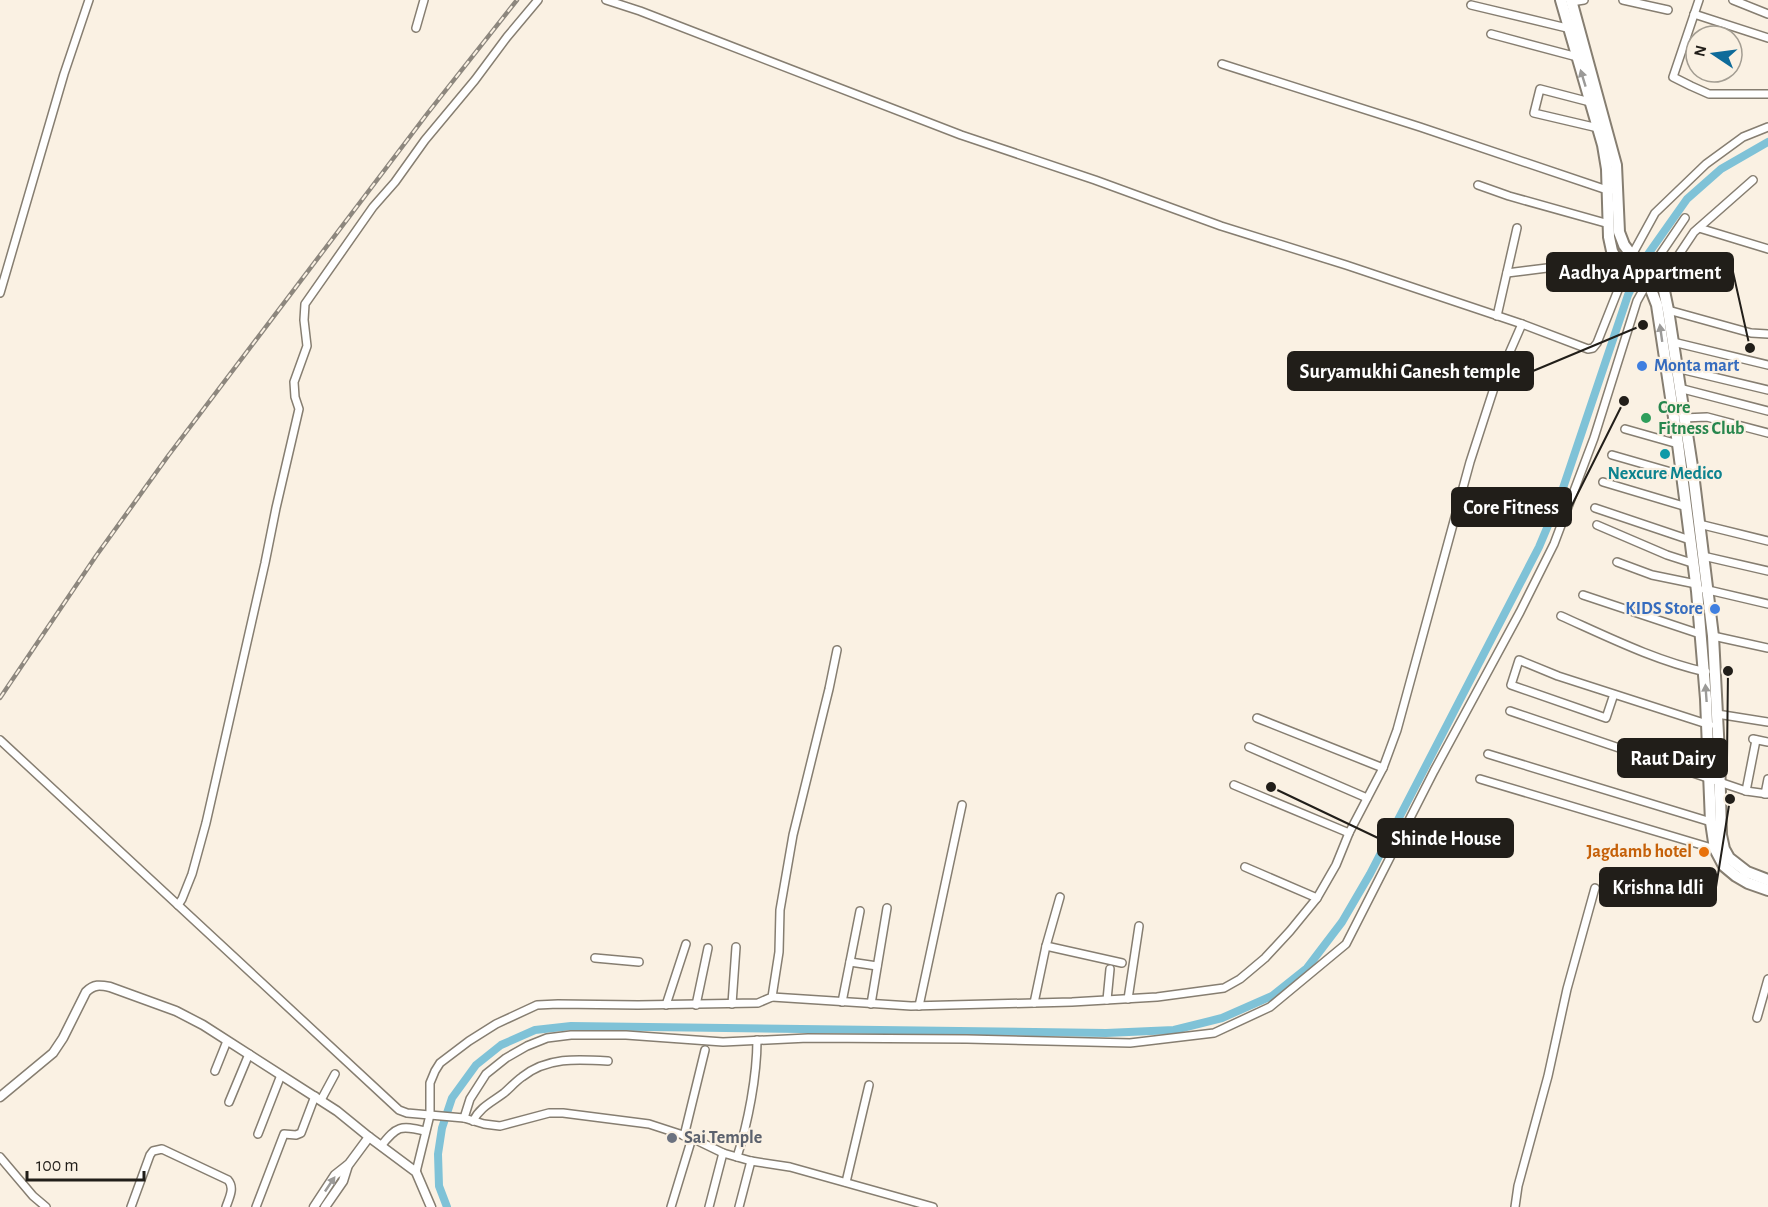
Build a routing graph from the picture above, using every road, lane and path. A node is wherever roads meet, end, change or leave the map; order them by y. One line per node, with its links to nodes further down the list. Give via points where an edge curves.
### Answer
1 (89, 0): 39 (street)
2 (424, 0): 14 (street)
3 (538, 0): 104 (street, via 373,207 305,304 307,346 294,382 300,409 206,823 192,874)
4 (606, 0): 41 (street, via 961,135)
5 (1584, 0): 9 (street)
6 (1623, 0): 11 (street)
7 (1699, 0): 12 (street)
8 (1733, 0): 13 (street)
9 (1567, 1): 15 (main road)
10 (1471, 5): 15 (street)
11 (1668, 10)
12 (1694, 14): 17 (street); 21 (street, via 1674,76 1709,94)
13 (1768, 14)
14 (416, 28)
15 (1573, 28): 18 (main road); 19 (main road)
16 (1491, 34): 18 (street)
17 (1768, 38)
18 (1576, 58): 19 (street); 22 (main road, one-way to 18)
19 (1588, 59): 27 (main road, via 1612,143 1616,165)
20 (1222, 64): 27 (street)
21 (1768, 94)
22 (1590, 102): 24 (main road); 24 (street, via 1540,89 1534,113)
23 (1768, 127): 33 (street, via 1743,137 1706,164 1655,213)
24 (1598, 128): 27 (main road)
25 (1752, 180): 31 (street)
26 (1478, 185): 29 (street)
27 (1613, 191): 29 (main road); 33 (main road, via 1619,232)
28 (1685, 218): 35 (street)
29 (1609, 224): 34 (main road, via 1611,251)
30 (1516, 228): 36 (street)
31 (1699, 228): 32 (street); 38 (street)
32 (1768, 249)
33 (1634, 258): 34 (street); 35 (main road)
34 (1626, 270): 36 (street, via 1586,267); 37 (main road); 42 (street, via 1593,348)
35 (1649, 271): 38 (main road)
36 (1507, 273): 41 (street)
37 (1644, 283): 50 (main road, one-way to 37, via 1657,304); 130 (street, via 1594,438 1554,544 1346,944 1270,1007 1214,1034 1130,1043)
38 (1660, 283): 40 (main road)
39 (0, 293)
40 (1668, 310): 43 (street); 44 (main road)
41 (1497, 316): 42 (street)
42 (1522, 324): 86 (street, via 1494,388 1470,462 1397,730)
43 (1768, 334)
44 (1673, 342): 45 (street); 46 (main road)
45 (1768, 366)
46 (1677, 368): 47 (main road); 48 (street)
47 (1679, 388): 49 (street); 50 (main road)
48 (1768, 390)
49 (1768, 411)
50 (1678, 414): 52 (street, via 1700,413); 53 (main road); 55 (main road)
51 (1625, 429): 53 (street)
52 (1768, 433)
53 (1678, 444): 55 (main road)
54 (1612, 455): 55 (street)
55 (1688, 476): 57 (main road); 59 (main road)
56 (1603, 482): 57 (street)
57 (1687, 507): 61 (main road)
58 (1595, 508): 61 (street)
59 (1699, 524): 62 (street); 63 (main road)
60 (1597, 525): 65 (street)
61 (1690, 540): 65 (main road)
62 (1768, 541)
63 (1702, 556): 66 (street); 67 (main road)
64 (1617, 562): 67 (street)
65 (1692, 563): 67 (main road)
66 (1768, 571)
67 (1699, 588): 69 (street); 71 (main road); 72 (main road)
68 (1583, 595): 71 (street)
69 (1768, 604)
70 (1561, 616): 75 (street, via 1628,645)
71 (1700, 634): 75 (main road)
72 (1713, 636): 73 (street); 75 (main road)
73 (1768, 648)
74 (837, 650): 119 (street, via 793,835 780,910)
75 (1710, 672): 78 (main road); 81 (main road, one-way to 75)
76 (1614, 694): 76 (street, via 1519,660 1510,685 1606,718); 81 (street)
77 (1510, 711): 89 (street)
78 (1717, 714): 80 (street); 81 (main road)
79 (1257, 718): 86 (street)
80 (1768, 722)
81 (1713, 725): 89 (main road)
82 (0, 740): 104 (street)
83 (1768, 742): 91 (street, via 1754,740)
84 (1249, 747): 93 (street)
85 (1488, 754): 95 (street)
86 (1383, 768): 93 (street)
87 (1480, 779): 97 (street)
88 (1768, 779): 92 (street)
89 (1714, 780): 91 (street); 95 (main road); 99 (main road, via 1724,849 1737,866)
90 (1234, 785): 96 (street)
91 (1746, 791): 92 (street)
92 (1767, 794)
93 (1367, 798): 96 (street)
94 (962, 805): 128 (street)
95 (1711, 822): 97 (main road)
96 (1349, 833): 103 (street)
97 (1715, 849): 101 (main road, via 1724,866 1736,876)
98 (1245, 867): 103 (street)
99 (1768, 880)
100 (1595, 888): 169 (street)
101 (1768, 890)
102 (1060, 897): 109 (street)
103 (1317, 898): 120 (street, via 1265,958 1224,988)
104 (178, 904): 142 (street, via 399,1110)
105 (887, 908): 116 (street)
106 (860, 911): 114 (street)
107 (1140, 926): 120 (street)
108 (686, 944): 126 (street)
109 (1046, 946): 115 (street); 123 (street)
110 (736, 947): 124 (street)
111 (708, 948): 127 (street)
112 (595, 958): 113 (street)
113 (639, 962)
114 (850, 962): 116 (street); 122 (street)
115 (1122, 963)
116 (877, 966): 125 (street)
117 (1110, 969): 121 (street)
118 (1768, 979): 129 (street)
119 (772, 997): 122 (street); 124 (street, via 758,1003)
120 (1128, 999): 121 (street)
121 (1107, 1000): 123 (street)
122 (842, 1002): 125 (street)
123 (1034, 1003): 128 (street)
124 (732, 1004): 127 (street)
125 (871, 1004): 128 (street)
126 (666, 1005): 127 (street); 142 (street, via 537,1005 496,1024 440,1063 430,1083)
127 (696, 1005)
128 (920, 1006)
129 (1757, 1017)
130 (758, 1040): 143 (street, via 626,1035 547,1038 526,1046 486,1074 470,1099); 152 (street)
131 (227, 1041): 133 (street); 135 (street); 139 (street, via 176,1011 110,987 92,986 53,1053)
132 (705, 1050): 148 (street)
133 (249, 1054): 137 (street); 141 (street)
134 (608, 1061): 144 (street, via 542,1064 483,1107)
135 (215, 1071)
136 (335, 1074): 140 (street)
137 (281, 1075): 140 (street); 146 (street)
138 (869, 1085): 156 (street)
139 (0, 1097)
140 (318, 1098): 147 (street); 161 (street, via 300,1133 284,1134)
141 (229, 1102)
142 (430, 1115): 143 (street); 145 (street)
143 (464, 1118): 144 (street)
144 (473, 1121): 148 (street, via 500,1126 564,1113 649,1124)
145 (425, 1131): 149 (street, via 399,1128); 155 (street)
146 (258, 1134)
147 (369, 1137): 149 (street); 154 (street)
148 (688, 1137): 150 (street); 165 (street)
149 (381, 1146): 155 (street)
150 (723, 1153): 152 (street); 166 (street)
151 (0, 1157): 158 (street)
152 (737, 1157): 153 (street)
153 (751, 1161): 156 (street); 167 (street)
154 (349, 1164): 162 (street, one-way to 154, via 335,1175); 163 (street)
155 (416, 1172): 164 (street)
156 (846, 1182): 157 (street)
157 (911, 1204): 168 (street)
158 (46, 1207)
159 (131, 1207): 160 (street, via 150,1155 162,1149 228,1180 232,1186)
160 (226, 1207)
161 (256, 1207)
162 (314, 1207)
163 (326, 1207)
164 (431, 1207)
165 (671, 1207)
166 (709, 1207)
167 (739, 1207)
168 (933, 1207)
169 (1515, 1207)

